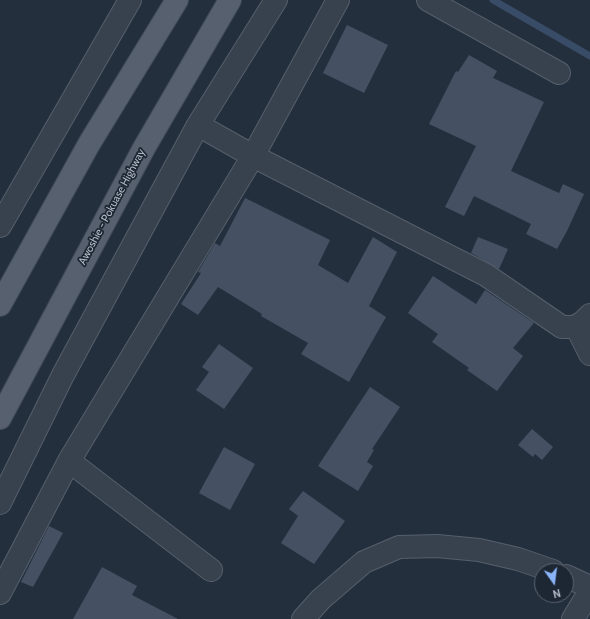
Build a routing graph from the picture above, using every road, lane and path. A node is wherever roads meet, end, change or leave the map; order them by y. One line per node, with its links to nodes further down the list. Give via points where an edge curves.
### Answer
1 (130, 0): 10 (street)
2 (177, 0): 11 (main road, via 89,144)
3 (230, 0): 14 (main road, Awoshie - Pokuase Highway, via 144,148)
4 (276, 0): 8 (street)
5 (338, 0): 9 (street)
6 (428, 0): 7 (street)
7 (559, 72)
8 (198, 125): 9 (street); 16 (street, via 63,375)
9 (253, 156): 12 (street, via 486,275 562,326); 15 (street)
10 (0, 226)
11 (0, 305)
12 (585, 322): 13 (street)
13 (590, 354)
14 (0, 418)
15 (69, 461): 18 (street); 22 (street)
16 (0, 503)
17 (534, 564): 23 (street, via 479,550 437,546 399,547 364,562 321,599)
18 (211, 570)
19 (574, 579): 20 (street)
20 (590, 586)
21 (590, 591): 24 (street)
22 (0, 593)
23 (303, 619)
24 (573, 619)

